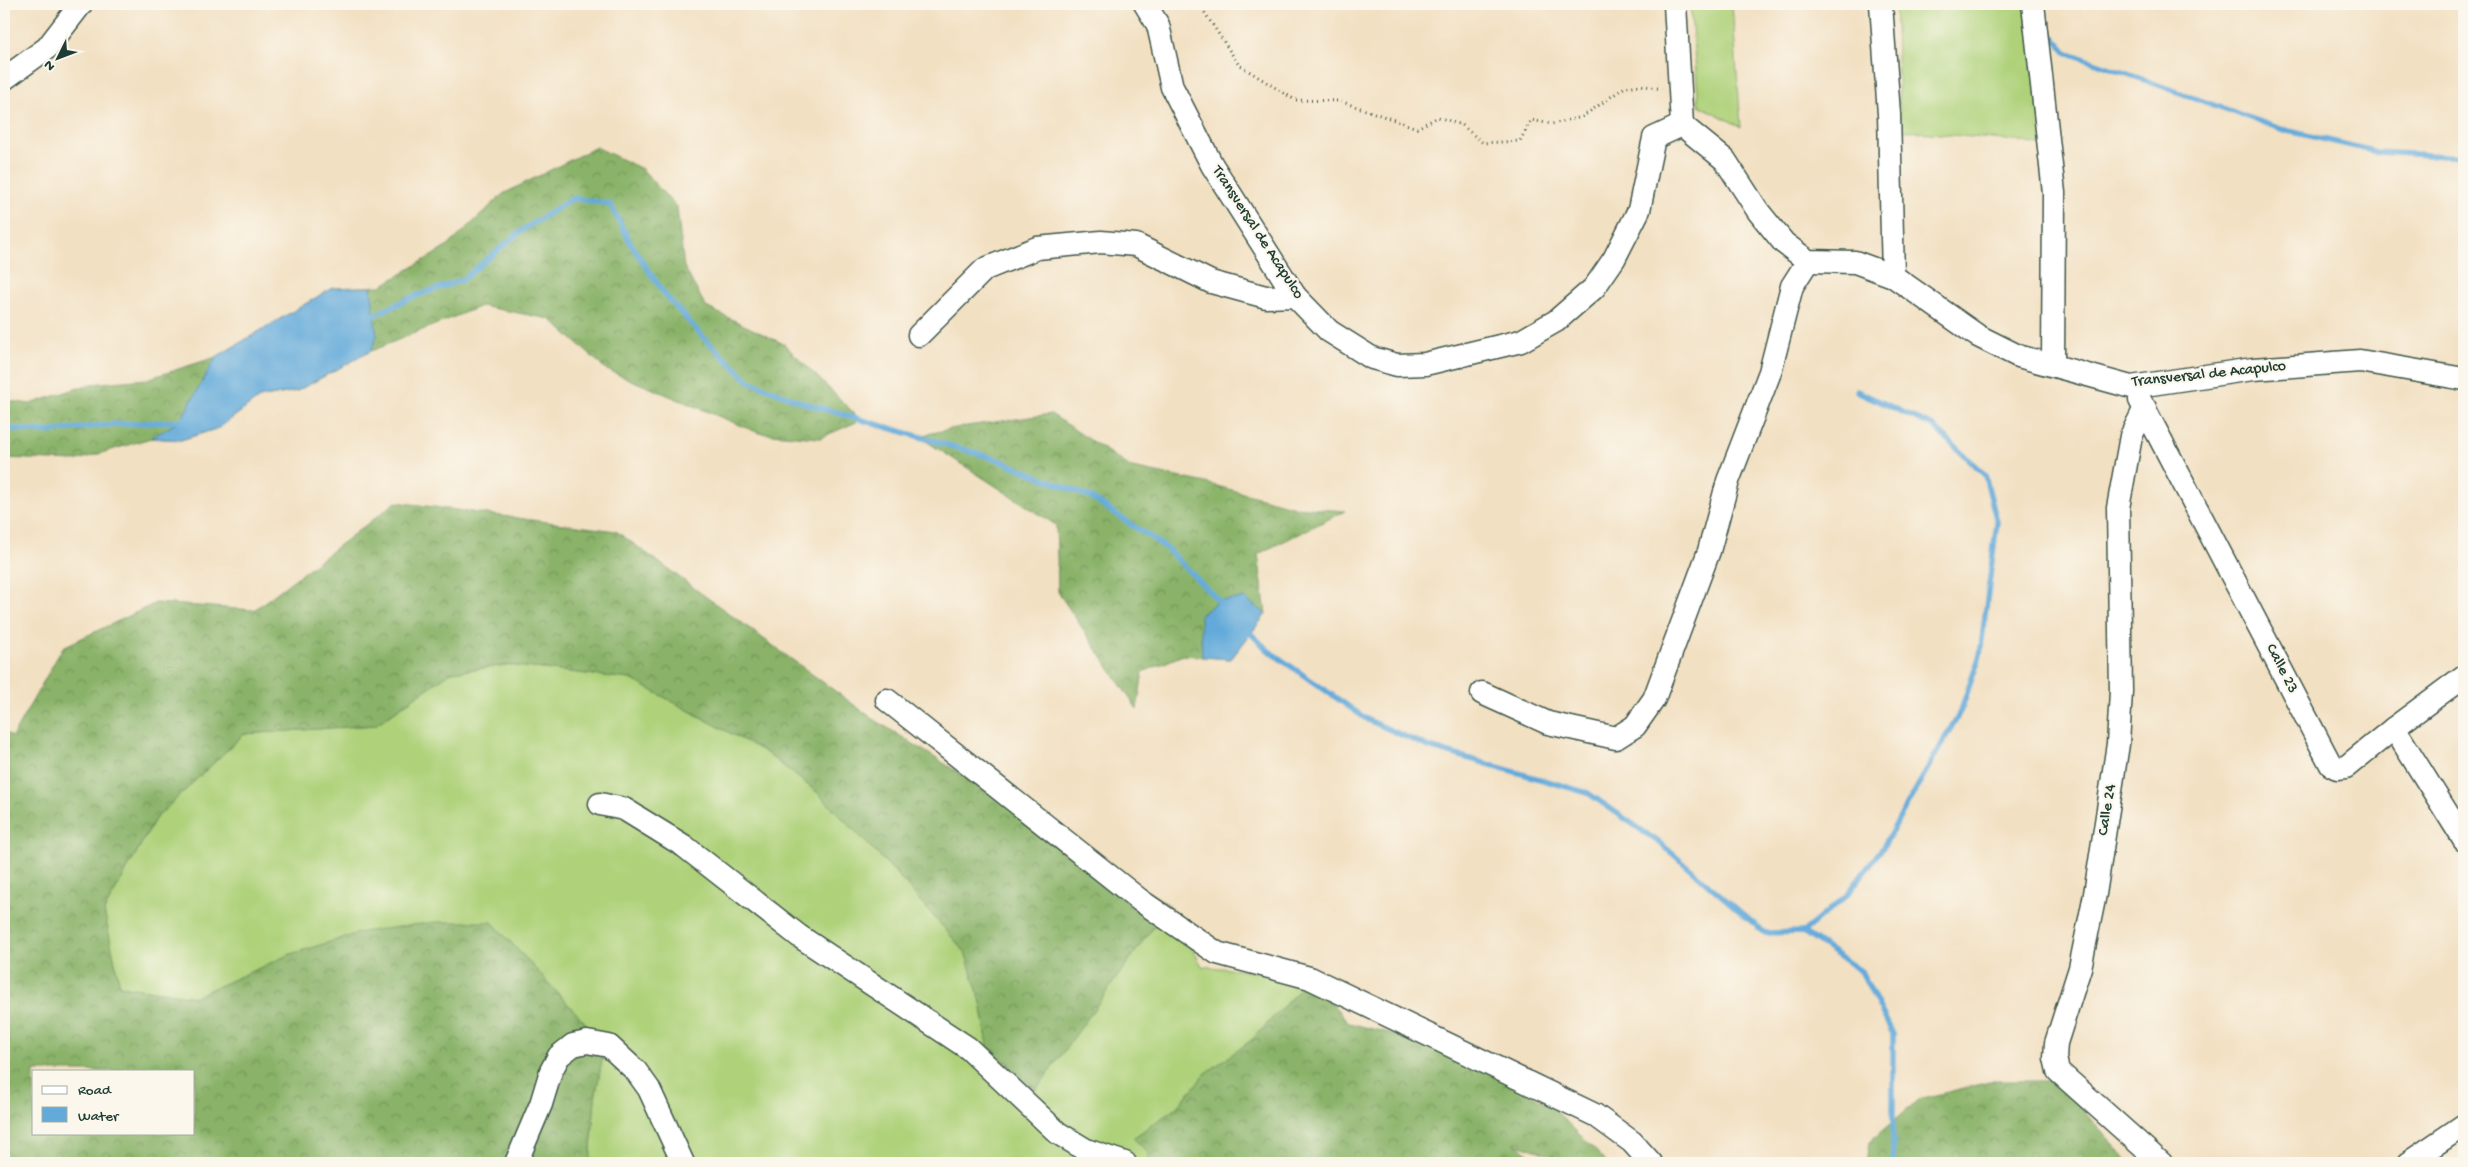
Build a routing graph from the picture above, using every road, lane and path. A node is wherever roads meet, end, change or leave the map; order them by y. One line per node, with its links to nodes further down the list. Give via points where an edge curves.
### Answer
1 (82, 4): 7 (street, via 47,48)
2 (1145, 4): 12 (street, Transversal de Acapulco, via 1158,25 1172,86 1212,165)
3 (1199, 4): 8 (path, via 1239,65 1295,100 1340,101 1417,128 1438,117 1462,124 1483,143 1520,142 1531,120 1552,124 1582,117 1625,87 1642,85 1664,89)
4 (1675, 4): 9 (street)
5 (1881, 4): 11 (street)
6 (2033, 4): 14 (street, via 2054,193)
7 (4, 79)
8 (1662, 99)
9 (1682, 125): 10 (street, via 1725,160 1784,244); 12 (street, Transversal de Acapulco, via 1654,138 1639,210 1614,259 1594,288 1556,321 1521,341 1425,364 1397,365 1372,358 1329,331)
10 (1808, 261): 11 (street, Transversal de Acapulco, via 1855,262); 19 (street, via 1792,286 1770,372 1728,481 1709,551 1654,698 1635,726 1616,738 1548,723)
11 (1893, 276): 14 (street, Transversal de Acapulco, via 1978,336 2018,356)
12 (1295, 296): 13 (street, via 1266,297 1211,282 1136,245 1101,242 1037,248 985,269)
13 (919, 335)
14 (2053, 365): 16 (street, Transversal de Acapulco)
15 (2464, 379): 16 (street, Transversal de Acapulco, via 2360,361 2253,369)
16 (2131, 387): 17 (street, Calle 23)
17 (2145, 408): 21 (street, Calle 23, via 2331,765 2346,767); 29 (street, Calle 24, via 2131,436 2118,508 2121,690 2118,744 2082,959 2061,1024 2055,1058 2058,1071)
18 (2464, 676): 21 (street)
19 (1482, 693)
20 (887, 700): 28 (street, via 1141,901 1217,953 1310,978 1577,1106 1632,1142)
21 (2394, 728): 23 (street)
22 (600, 804): 27 (street, via 624,809 684,846 799,936 968,1048 1058,1133 1086,1150)
23 (2464, 840)
24 (2464, 1124): 30 (street)
25 (516, 1163): 26 (street, via 559,1056 573,1045 587,1042 609,1046 636,1071 653,1096)
26 (683, 1163)
27 (1125, 1163)
28 (1651, 1163)
29 (2161, 1163)
30 (2408, 1163)

